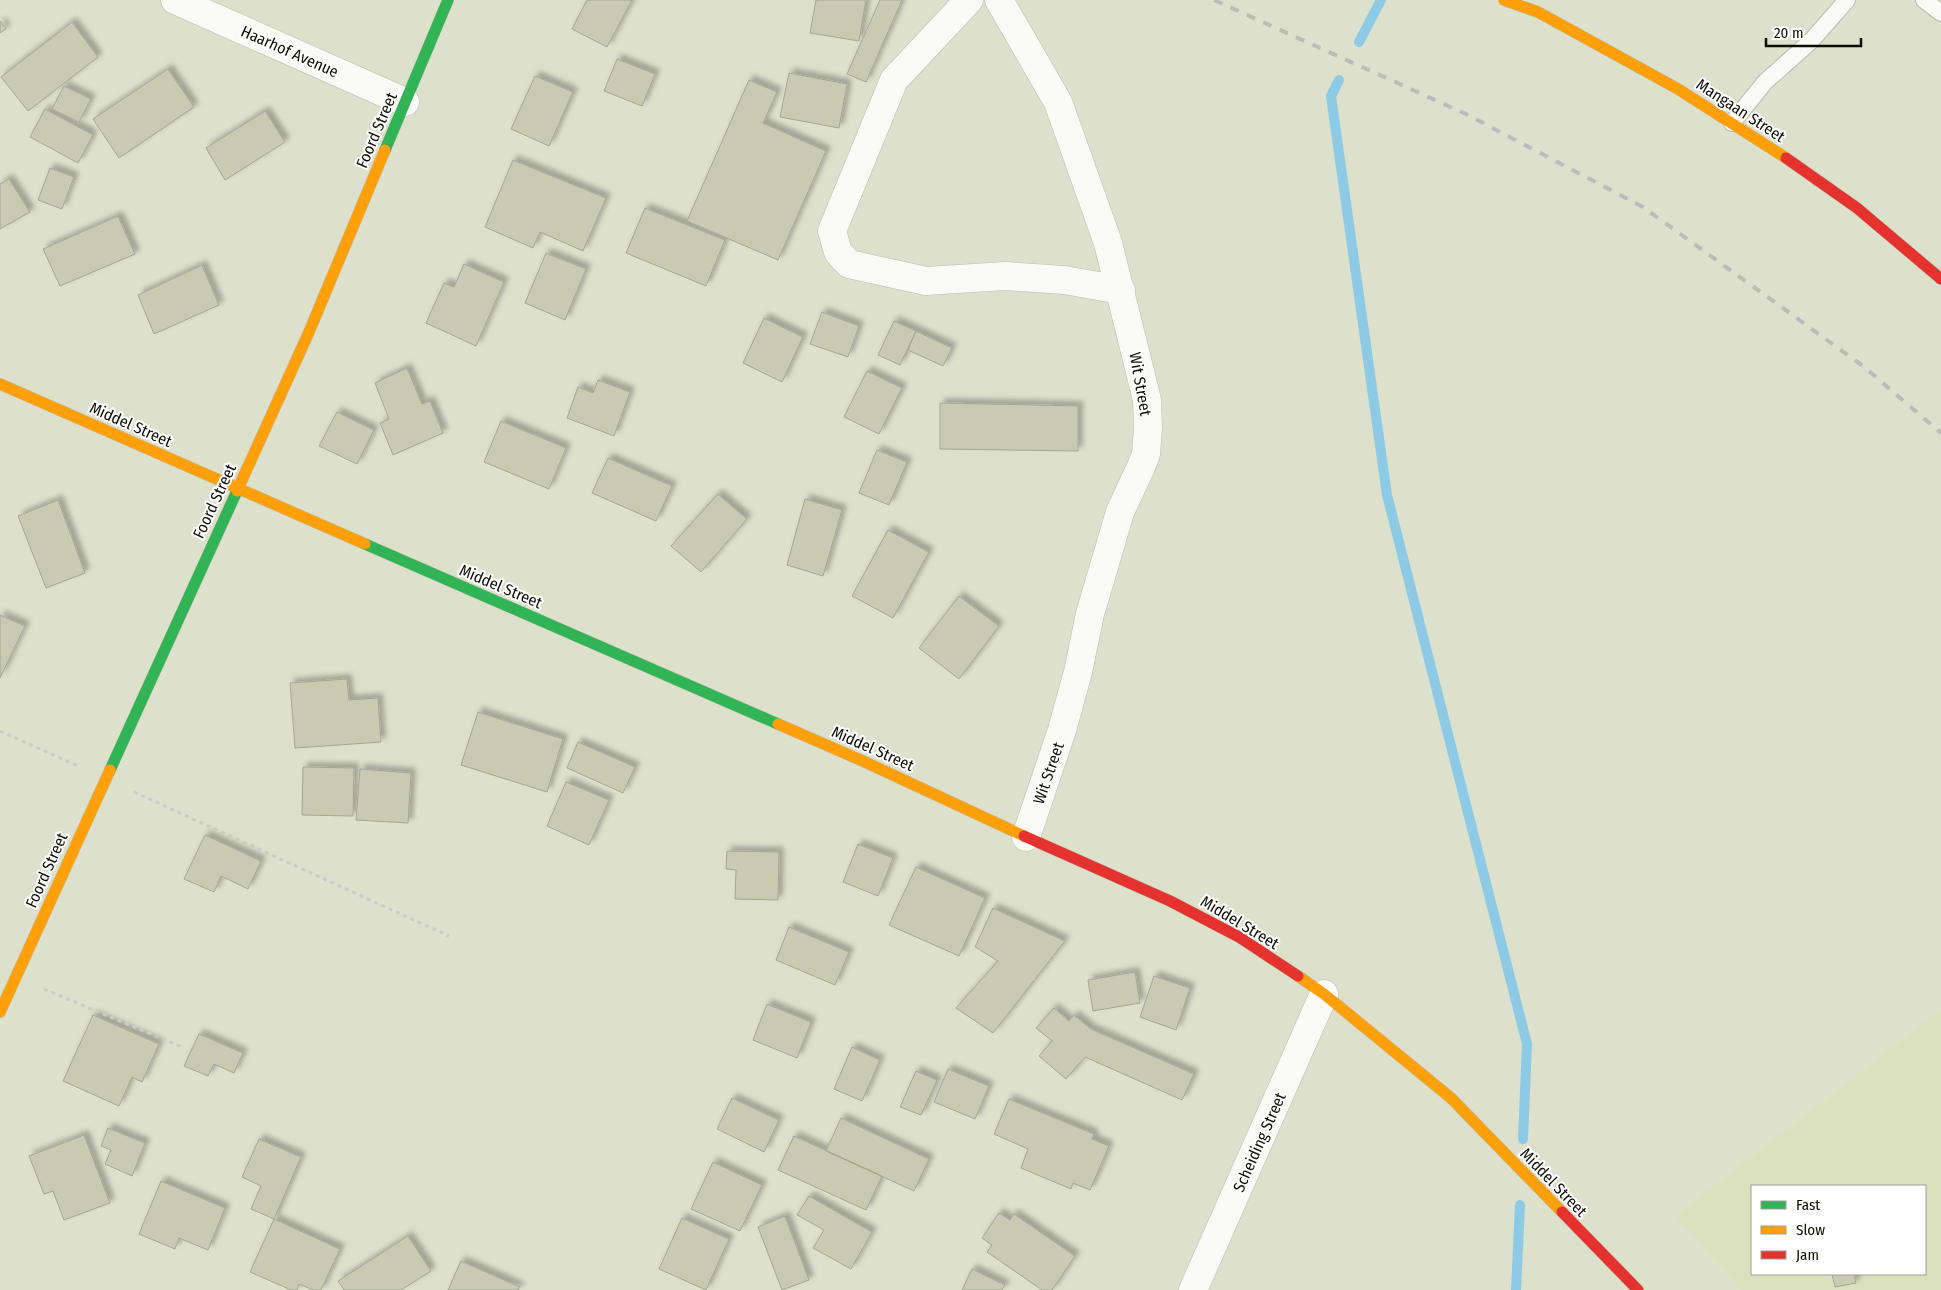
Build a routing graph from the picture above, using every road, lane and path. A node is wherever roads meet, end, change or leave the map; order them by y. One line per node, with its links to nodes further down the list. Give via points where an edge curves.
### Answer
1 (175, 0): 9 (street, Haarhof Avenue)
2 (448, 0): 9 (street, Foord Street)
3 (969, 0): 12 (street, via 894,80 832,231 838,252 849,264 926,280 1005,276 1064,280)
4 (999, 0): 12 (street, Wit Street, via 1058,102 1108,243)
5 (1504, 0): 10 (street, Mangaan Street, via 1538,12 1678,89)
6 (1847, 0): 10 (lane, via 1811,41 1765,82)
7 (1924, 0): 8 (lane)
8 (1940, 11)
9 (405, 102): 14 (street, Foord Street, via 309,332)
10 (1732, 123): 11 (street, Mangaan Street, via 1857,208)
11 (1941, 279)
12 (1121, 290): 17 (street, Wit Street, via 1146,400 1146,454 1120,512 1090,614 1062,730)
13 (0, 384): 14 (street, Middel Street)
14 (238, 489): 16 (street, Foord Street); 17 (street, Middel Street, via 865,762)
15 (0, 731): 16 (path)
16 (106, 779): 18 (path); 19 (street, Foord Street)
17 (1026, 837): 20 (street, Middel Street, via 1179,905 1239,937)
18 (449, 936)
19 (16, 977): 21 (street, Foord Street); 22 (path)
20 (1324, 994): 23 (street, Scheiding Street); 24 (street, Middel Street, via 1451,1098)
21 (0, 1012)
22 (182, 1047)
23 (1193, 1290)
24 (1638, 1290)

